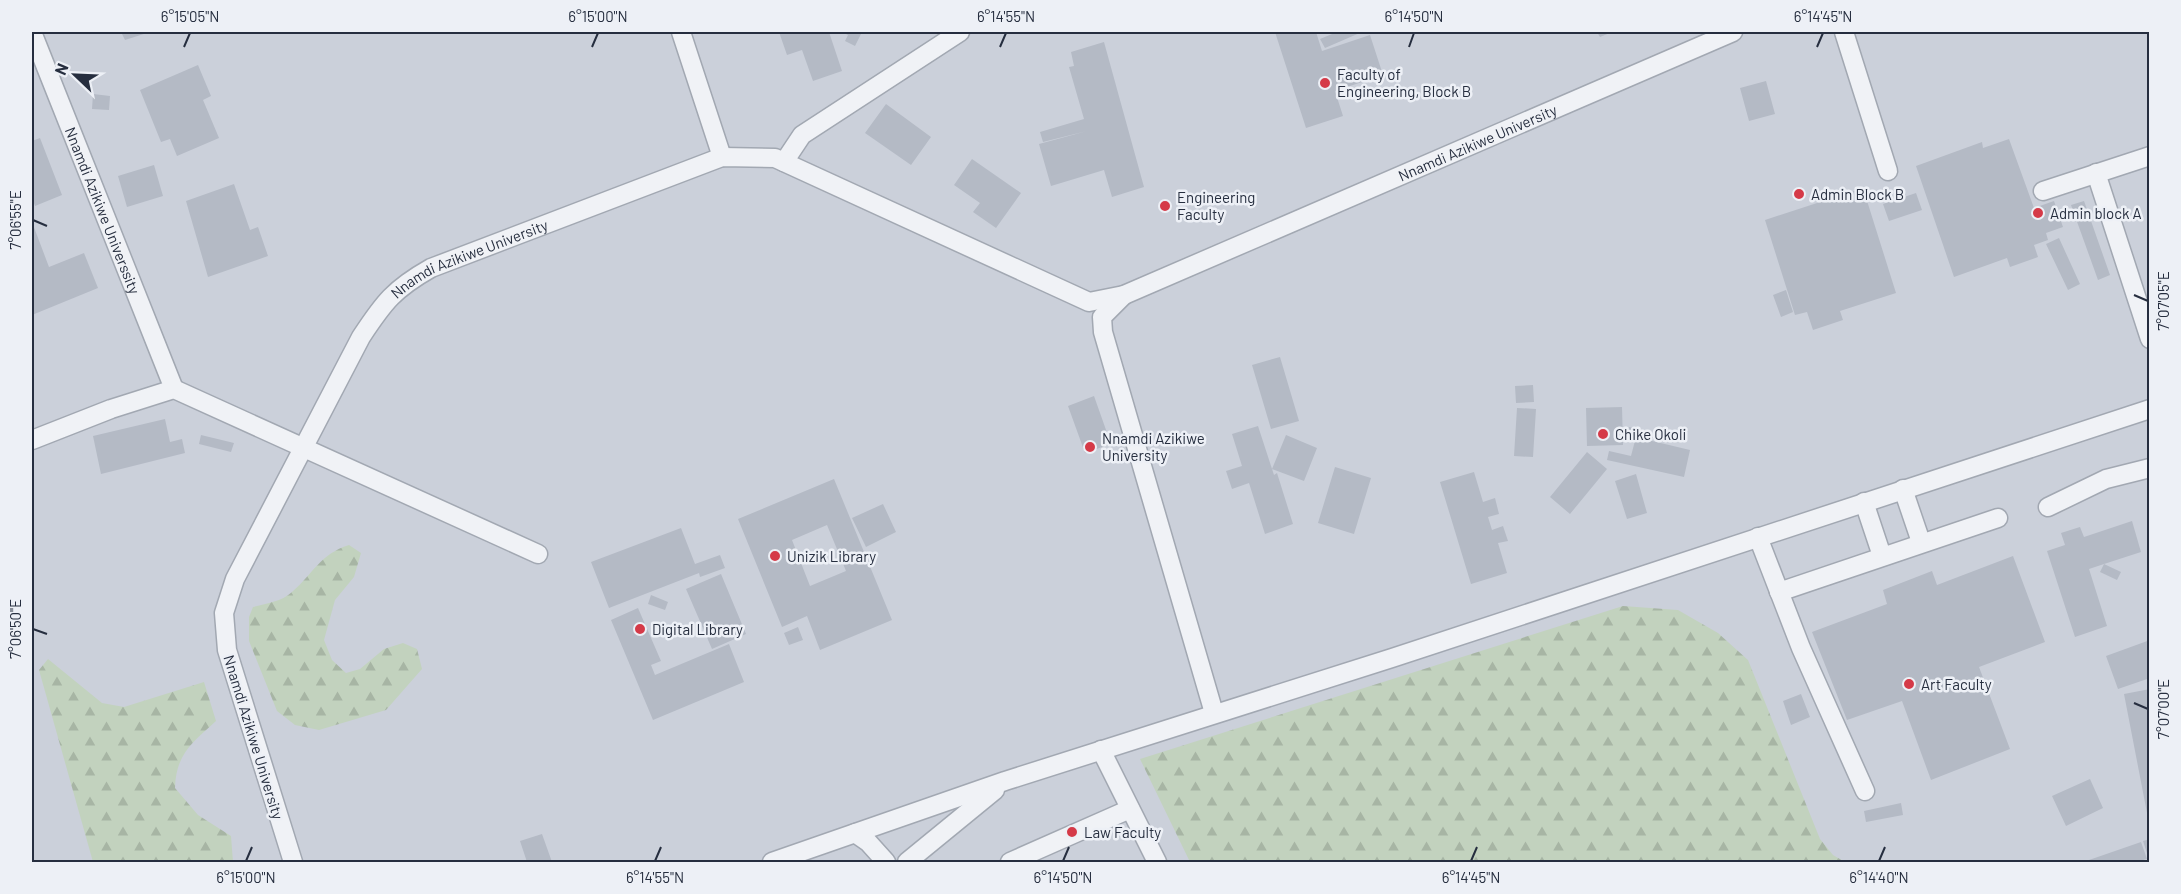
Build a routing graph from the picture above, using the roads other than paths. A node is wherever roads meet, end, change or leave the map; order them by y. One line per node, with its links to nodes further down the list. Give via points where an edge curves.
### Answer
1 (32, 32): 16 (street, Nnamdi Azikiwe Universsity)
2 (681, 32): 7 (street)
3 (960, 32): 8 (street, via 802,135)
4 (1733, 32): 12 (street, Nnamdi Azikiwe University)
5 (1844, 32): 9 (street)
6 (2150, 156): 10 (street)
7 (722, 157): 8 (street, Nnamdi Azikiwe University, via 758,156); 19 (street, Nnamdi Azikiwe University, via 431,268 402,284 382,304 361,337)
8 (784, 162): 13 (street, Nnamdi Azikiwe University)
9 (1888, 171)
10 (2096, 173): 11 (street); 15 (street)
11 (2043, 191)
12 (1124, 294): 13 (street, Nnamdi Azikiwe University); 14 (street, Nnamdi Azikiwe University)
13 (1089, 302): 14 (street)
14 (1102, 317): 30 (street, via 1106,347)
15 (2150, 339)
16 (174, 389): 18 (street); 19 (street)
17 (2150, 409): 21 (street)
18 (32, 440)
19 (303, 446): 27 (street); 36 (street, Nnamdi Azikiwe University, via 235,579 224,614 227,650)
20 (2148, 473): 23 (street, via 2106,479)
21 (1903, 489): 22 (street); 26 (street)
22 (1864, 502): 25 (street); 28 (street)
23 (2048, 507)
24 (1998, 518): 26 (street)
25 (1758, 537): 29 (street); 30 (street)
26 (1921, 542): 28 (street)
27 (538, 554)
28 (1882, 556): 29 (street)
29 (1779, 592): 33 (street)
30 (1214, 713): 31 (street)
31 (1101, 750): 32 (street); 34 (street)
32 (1005, 781): 35 (street); 39 (street)
33 (1865, 791)
34 (1130, 809): 40 (street); 41 (street)
35 (855, 833): 37 (street); 38 (street)
36 (293, 862)
37 (772, 862)
38 (886, 862)
39 (907, 862)
40 (1010, 862)
41 (1157, 862)

